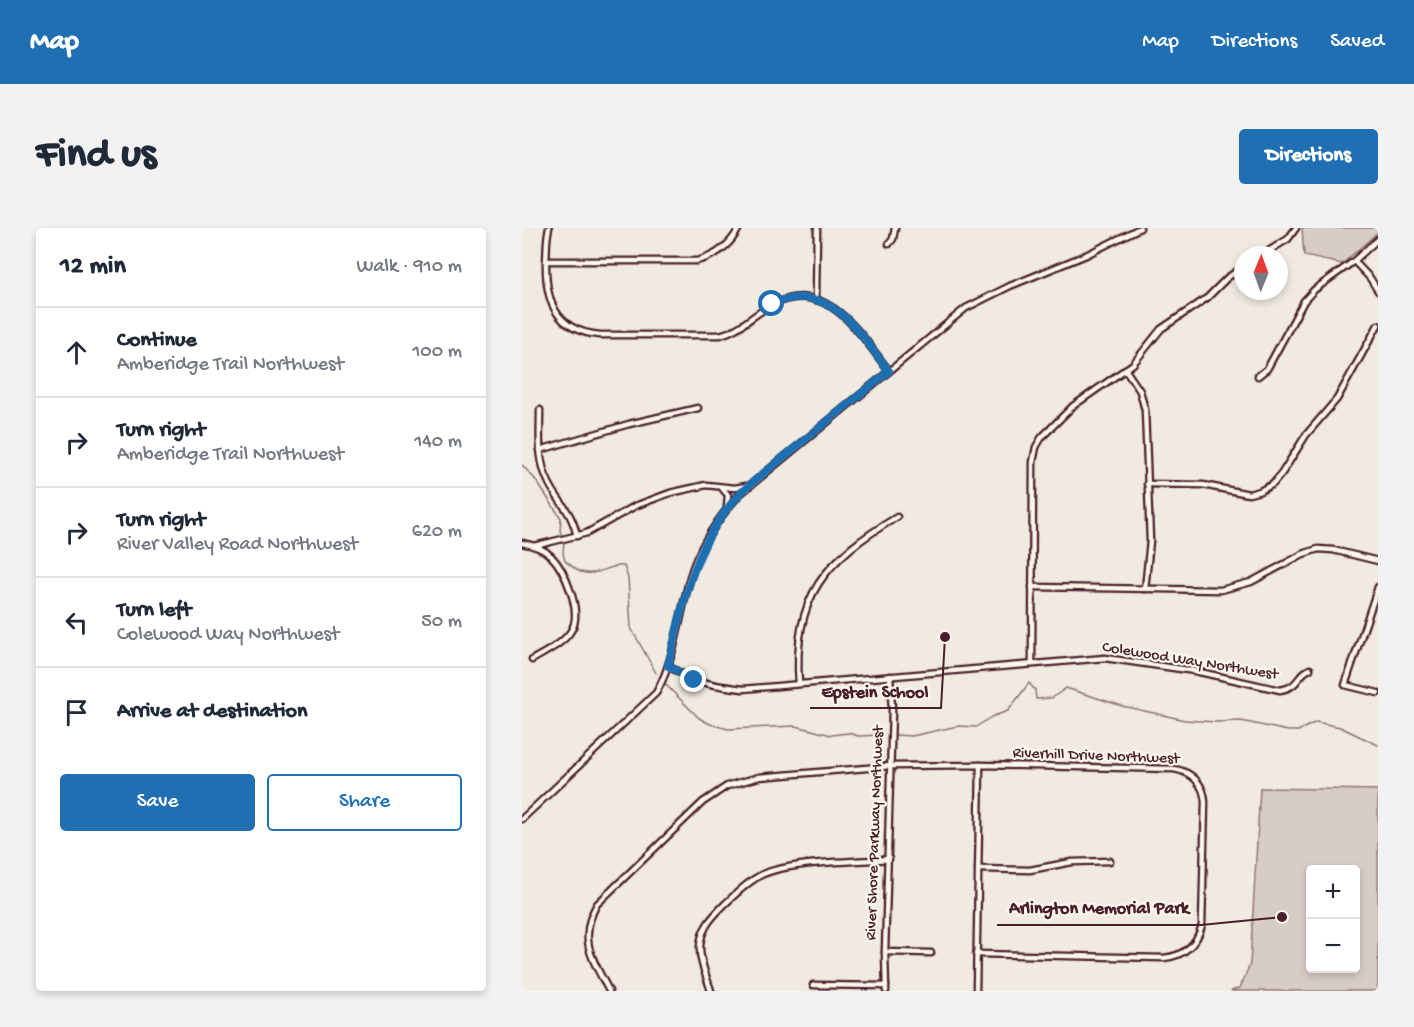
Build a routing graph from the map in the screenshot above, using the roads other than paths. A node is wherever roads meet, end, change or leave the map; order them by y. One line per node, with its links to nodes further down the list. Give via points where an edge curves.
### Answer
1 (549, 228): 11 (street)
2 (739, 228): 11 (street, via 723,249 697,261)
3 (817, 228): 15 (street)
4 (895, 228): 9 (street)
5 (1140, 228): 7 (street)
6 (1296, 228): 10 (street)
7 (1127, 231): 18 (street, via 1086,255 966,308)
8 (1378, 239): 12 (street)
9 (889, 244)
10 (1277, 246)
11 (546, 261): 15 (street, via 546,288 554,310 570,326 592,334 720,335 737,329 779,302 797,298)
12 (1354, 261): 14 (street); 19 (street, via 1304,301 1267,369)
13 (1234, 273): 17 (street, via 1208,298 1161,329 1140,357)
14 (1378, 291)
15 (816, 300): 18 (street, via 844,315)
16 (1378, 325): 23 (street, via 1337,399 1273,484 1249,494 1203,485)
17 (1125, 369): 23 (street, via 1144,403); 34 (street, via 1074,406 1036,447)
18 (889, 371): 25 (street)
19 (1257, 376)
20 (698, 408): 22 (street)
21 (540, 410): 22 (street)
22 (540, 450): 28 (street, via 547,480 569,512)
23 (1148, 484): 36 (street, via 1150,541)
24 (720, 486): 25 (street); 26 (street, via 728,495); 28 (street, via 706,485 656,497)
25 (748, 486): 26 (street)
26 (727, 507): 39 (street, via 696,562)
27 (897, 516): 42 (street, via 847,550 813,593 800,632)
28 (577, 536): 29 (street)
29 (554, 541): 31 (street); 32 (street)
30 (522, 543): 31 (street)
31 (534, 546): 32 (street)
32 (548, 554): 37 (street, via 567,582 575,622 567,636)
33 (1378, 561): 36 (street, via 1318,549 1228,589)
34 (1032, 587): 36 (street); 38 (street)
35 (1378, 587): 43 (street, via 1345,685)
36 (1144, 589)
37 (532, 660)
38 (1032, 663): 40 (street, Colewood Way Northwest, via 1121,659 1280,690 1294,685); 41 (street, Colewood Way Northwest)
39 (668, 666): 42 (street, Colewood Way Northwest, via 710,685 743,689); 46 (street, via 650,700)
40 (1310, 669)
41 (890, 676): 42 (street, Colewood Way Northwest); 45 (street, River Shore Parkway Northwest)
42 (799, 684)
43 (1378, 693)
44 (980, 765): 45 (street, Riverhill Drive Northwest); 49 (street); 52 (street, Riverhill Drive Northwest, via 1178,770 1198,782 1205,802 1202,925 1185,952 1164,958)
45 (891, 766): 47 (street, River Shore Parkway Northwest); 55 (street, Riverhill Drive Northwest, via 759,777 727,786 703,802 602,898 591,914 588,948)
46 (522, 819)
47 (889, 859): 50 (street, River Shore Parkway Northwest); 56 (street, via 780,868 747,884 718,911 701,936 701,959)
48 (1110, 861): 49 (street, via 1072,862 1030,870)
49 (978, 869): 52 (street)
50 (885, 952): 51 (street); 54 (street, River Shore Parkway Northwest)
51 (931, 953)
52 (976, 954): 57 (street)
53 (813, 985): 54 (street)
54 (886, 988)
55 (609, 991)
56 (711, 991)
57 (976, 991)

